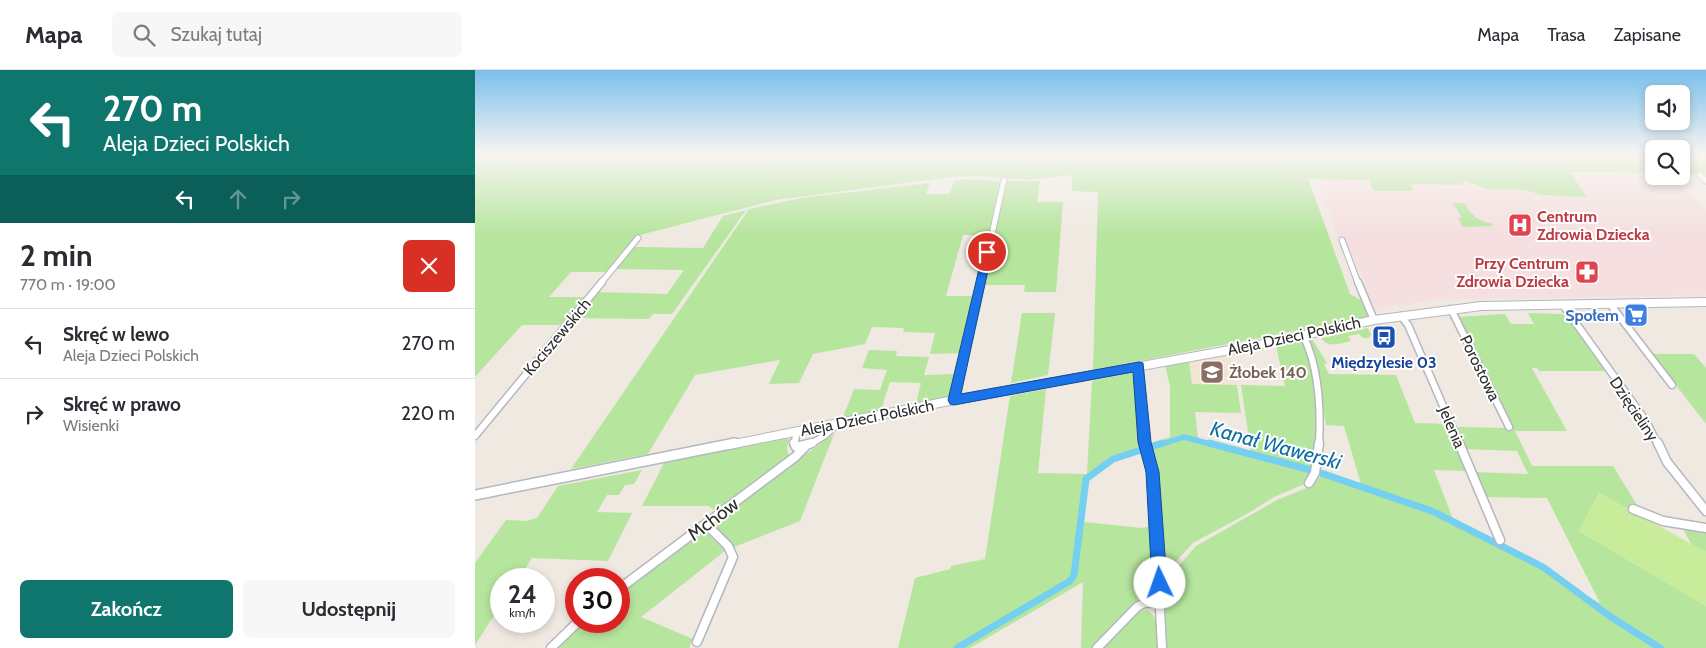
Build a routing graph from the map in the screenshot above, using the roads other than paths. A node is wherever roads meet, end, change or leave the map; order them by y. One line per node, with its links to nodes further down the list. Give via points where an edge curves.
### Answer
1 (1004, 180): 13 (street)
2 (638, 238): 17 (street, Kociszewskich)
3 (1342, 240): 9 (street)
4 (1610, 304): 5 (street, Aleja Dzieci Polskich); 6 (street, Aleja Dzieci Polskich); 12 (street)
5 (1704, 304)
6 (1563, 305): 7 (street, Aleja Dzieci Polskich); 22 (street, Dzięcieliny, via 1646,421 1667,462)
7 (1451, 309): 8 (street, Aleja Dzieci Polskich); 15 (street, Porostowa)
8 (1401, 316): 9 (street, Aleja Dzieci Polskich); 25 (street, Jelenia, via 1426,365)
9 (1374, 320): 10 (street, Aleja Dzieci Polskich)
10 (1303, 335): 11 (street, Aleja Dzieci Polskich); 19 (street, via 1311,351 1319,401 1317,471)
11 (1139, 366): 13 (street, Aleja Dzieci Polskich); 27 (street, via 1146,447 1153,472)
12 (1672, 385)
13 (954, 400): 14 (street, Aleja Dzieci Polskich)
14 (837, 424): 16 (street, Aleja Dzieci Polskich); 18 (street, Mchów)
15 (1509, 427)
16 (797, 432): 18 (street, via 795,445); 20 (street, Aleja Dzieci Polskich)
17 (475, 436)
18 (805, 446): 23 (street, Mchów)
19 (1309, 483)
20 (475, 495)
21 (1633, 509): 24 (street, via 1663,520)
22 (1706, 512)
23 (706, 524): 26 (street, Mchów); 29 (street, via 728,546 733,557)
24 (1706, 528)
25 (1500, 540)
26 (630, 582)
27 (1161, 602): 31 (street, via 1143,603 1137,607); 32 (street)
28 (567, 633): 30 (street)
29 (697, 642)
30 (551, 648)
31 (1097, 648)
32 (1162, 648)

